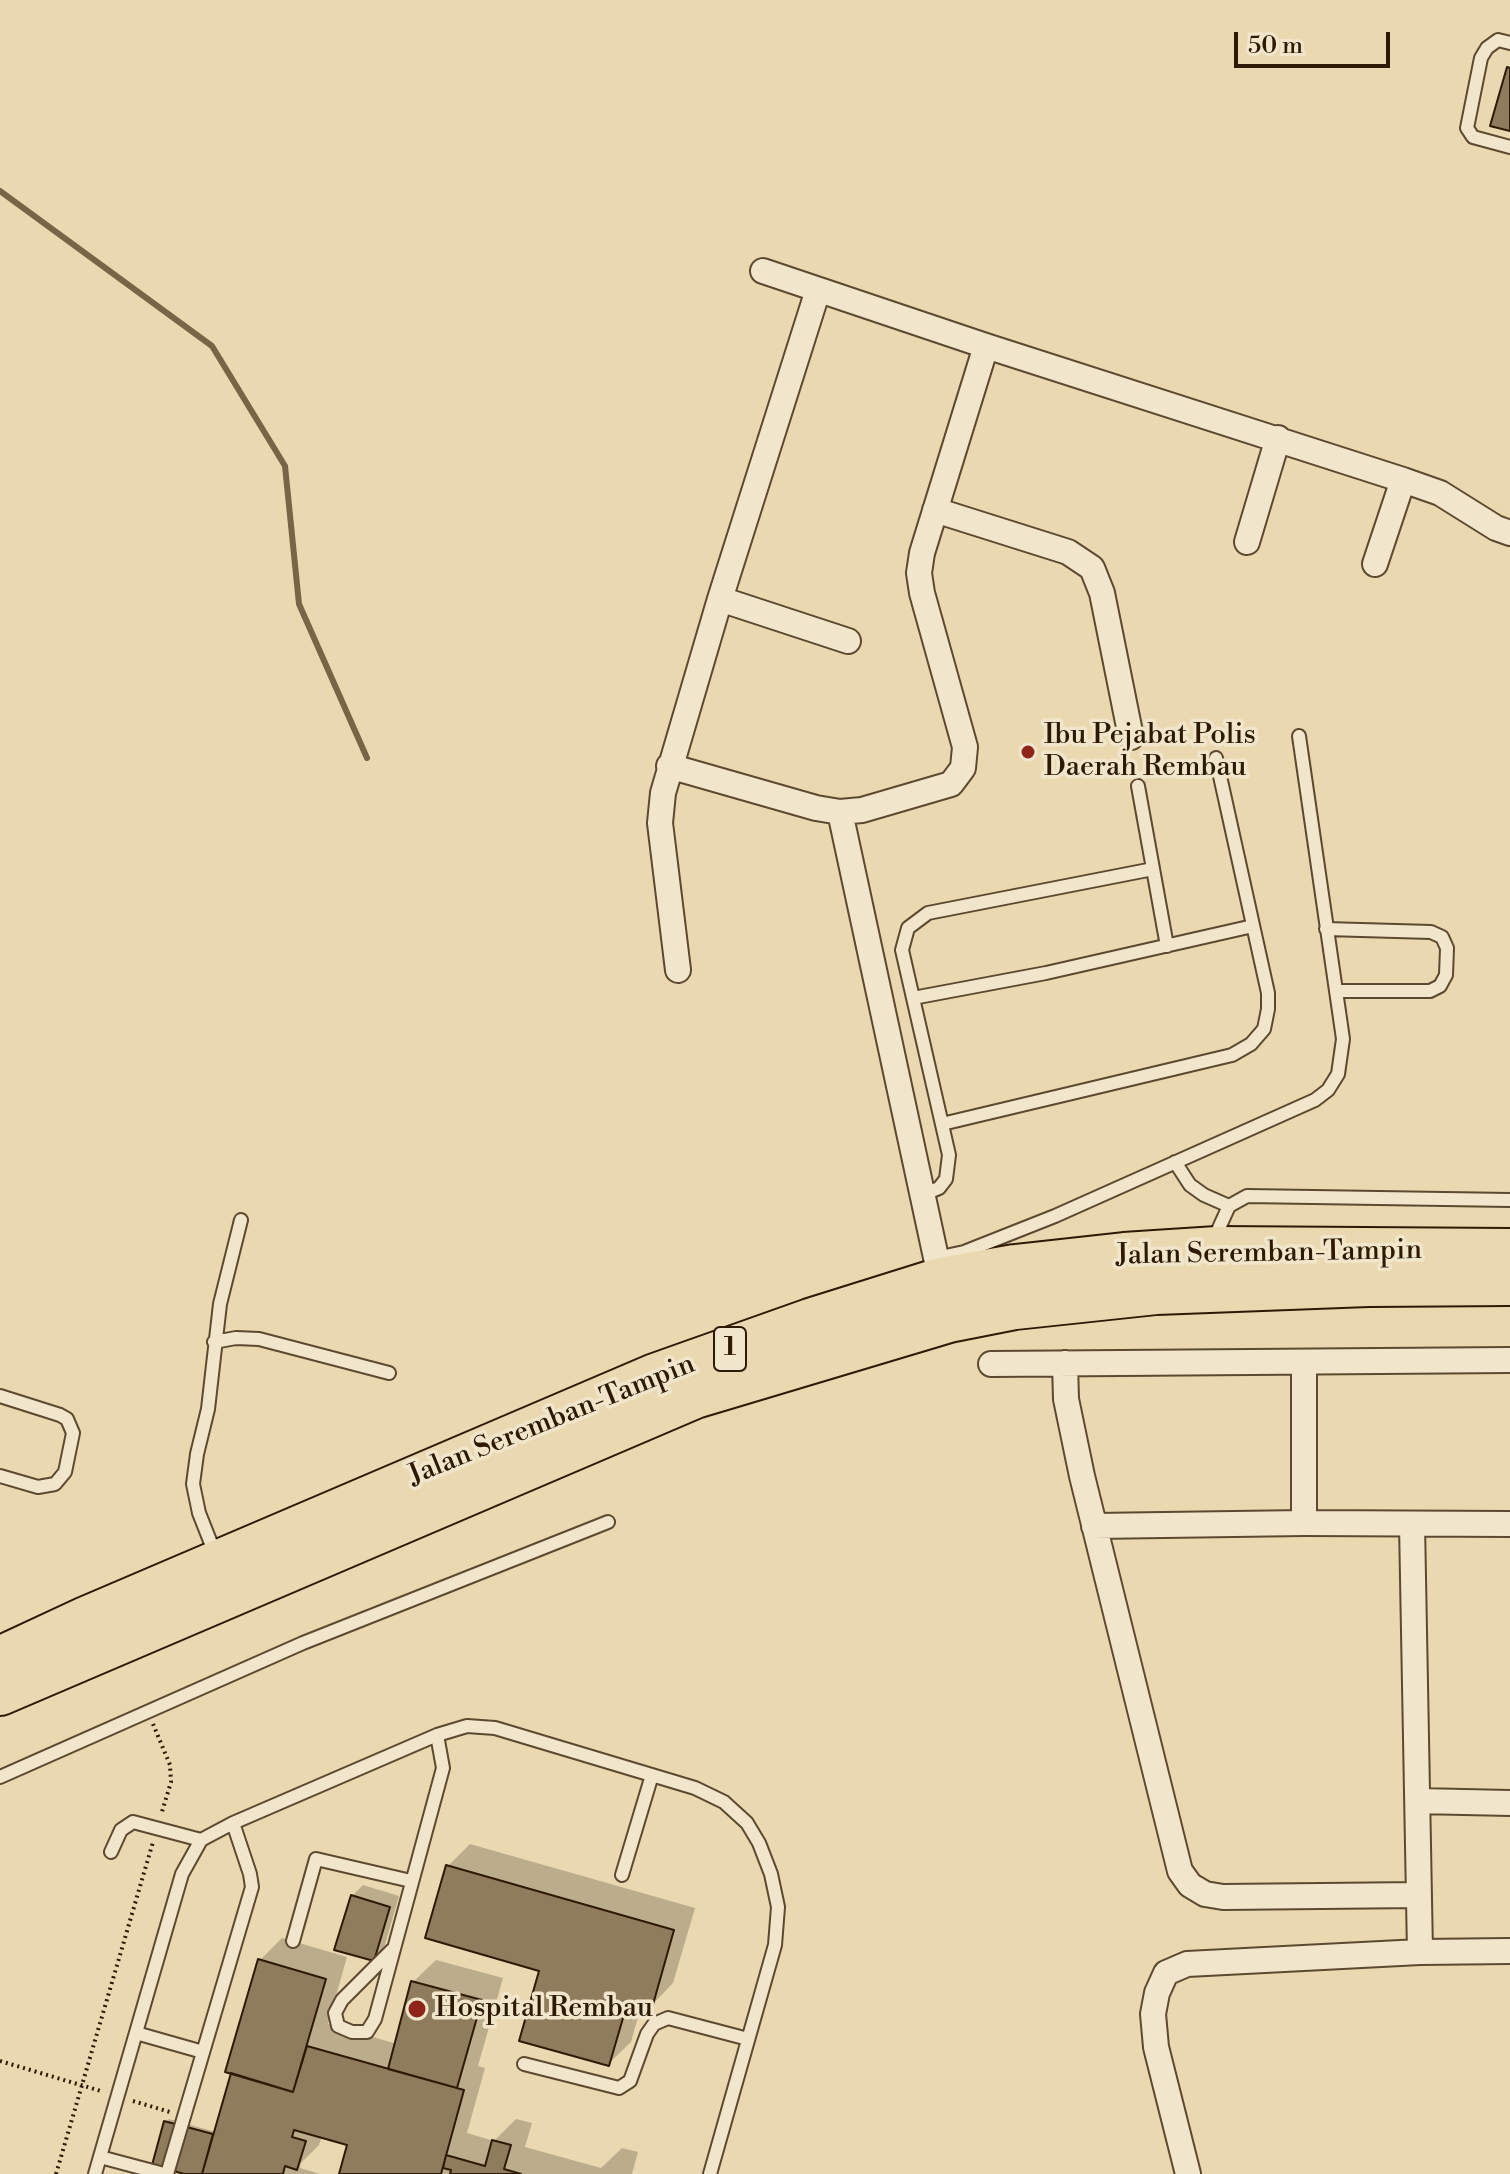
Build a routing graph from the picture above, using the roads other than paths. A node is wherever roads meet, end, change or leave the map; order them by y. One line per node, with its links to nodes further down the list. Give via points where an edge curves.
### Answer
1 (1510, 43): 2 (lane, via 1498,40 1481,58 1467,128 1473,137)
2 (1510, 147)
3 (763, 271): 4 (street)
4 (818, 290): 5 (street); 12 (street)
5 (986, 346): 6 (street); 8 (street)
6 (1278, 438): 7 (street); 10 (street)
7 (1403, 480): 9 (street, via 1440,493); 11 (street)
8 (935, 510): 15 (street, via 1068,552 1092,568 1102,593); 19 (street, via 919,573 965,747 963,768 951,784)
9 (1510, 533)
10 (1247, 542)
11 (1375, 564)
12 (720, 599): 13 (street); 17 (street)
13 (848, 641)
14 (1299, 736): 22 (lane)
15 (1131, 737)
16 (1216, 758): 21 (lane)
17 (669, 766): 19 (street); 24 (street, via 660,823)
18 (1138, 786): 20 (lane)
19 (840, 812): 29 (street)
20 (1153, 869): 23 (lane); 26 (lane, via 928,913 908,928 902,950)
21 (1253, 926): 23 (lane); 27 (lane, via 1268,1009 1264,1029 1251,1044 1232,1055)
22 (1326, 929): 25 (lane); 25 (lane, via 1431,932 1442,937 1447,948 1446,975 1430,991)
23 (1167, 946): 26 (lane)
24 (678, 970)
25 (1337, 991): 28 (lane, via 1343,1039 1338,1074 1328,1090)
26 (913, 998): 27 (lane)
27 (942, 1124): 29 (lane, via 949,1155 946,1179)
28 (1175, 1162): 31 (lane, via 1190,1185); 36 (lane, via 964,1252)
29 (922, 1195): 36 (street)
30 (1510, 1200): 31 (lane, via 1247,1196)
31 (1229, 1206): 33 (lane)
32 (241, 1220): 37 (lane)
33 (1217, 1249): 34 (highway, Jalan Seremban-Tampin / 1); 36 (highway, Jalan Seremban-Tampin / 1, via 1030,1265)
34 (1510, 1251)
35 (1510, 1283): 36 (highway, Jalan Seremban-Tampin / 1, via 1156,1292 1015,1307)
36 (942, 1286): 50 (highway, Jalan Seremban-Tampin / 1, via 810,1321 655,1376); 52 (highway, Jalan Seremban-Tampin / 1)
37 (214, 1342): 42 (lane, via 259,1339); 50 (lane, via 193,1484)
38 (1510, 1360): 41 (street)
39 (1065, 1363): 40 (street); 41 (street); 49 (street, via 1066,1399)
40 (991, 1364)
41 (1304, 1364): 46 (street)
42 (389, 1373)
43 (0, 1396): 44 (lane, via 60,1415 73,1433 65,1472 55,1484 38,1487)
44 (0, 1476)
45 (608, 1522): 55 (lane, via 303,1643)
46 (1304, 1523): 47 (street); 49 (street)
47 (1412, 1524): 48 (street); 56 (street)
48 (1510, 1524)
49 (1094, 1526): 63 (street, via 1180,1871 1190,1885 1223,1897)
50 (218, 1562): 51 (highway, Jalan Seremban-Tampin / 1)
51 (0, 1659)
52 (0, 1693)
53 (437, 1735): 54 (lane, via 467,1726 495,1728); 58 (lane); 62 (lane, via 443,1768)
54 (652, 1775): 61 (lane); 69 (lane, via 724,1802 747,1823 771,1874 778,1907 775,1945)
55 (0, 1777)
56 (1418, 1801): 57 (street); 63 (street)
57 (1510, 1803)
58 (233, 1823): 59 (lane); 70 (lane, via 252,1887)
59 (201, 1840): 60 (lane, via 133,1822 121,1830); 68 (lane, via 182,1874)
60 (111, 1852)
61 (622, 1875)
62 (411, 1881): 64 (lane, via 316,1859); 65 (lane)
63 (1419, 1895): 67 (street)
64 (293, 1941)
65 (392, 1950): 65 (lane, via 367,2032 338,2026 335,2013 342,2000)
66 (1510, 1951): 67 (street)
67 (1420, 1952): 76 (street, via 1187,1964 1166,1973 1153,2014 1156,2047)
68 (136, 2033): 70 (lane); 72 (lane)
69 (748, 2039): 71 (lane, via 668,2018 654,2024 630,2081 619,2088); 75 (lane)
70 (203, 2052): 74 (lane)
71 (524, 2064)
72 (100, 2157): 73 (lane); 74 (lane)
73 (95, 2174)
74 (166, 2174)
75 (710, 2174)
76 (1188, 2174)

